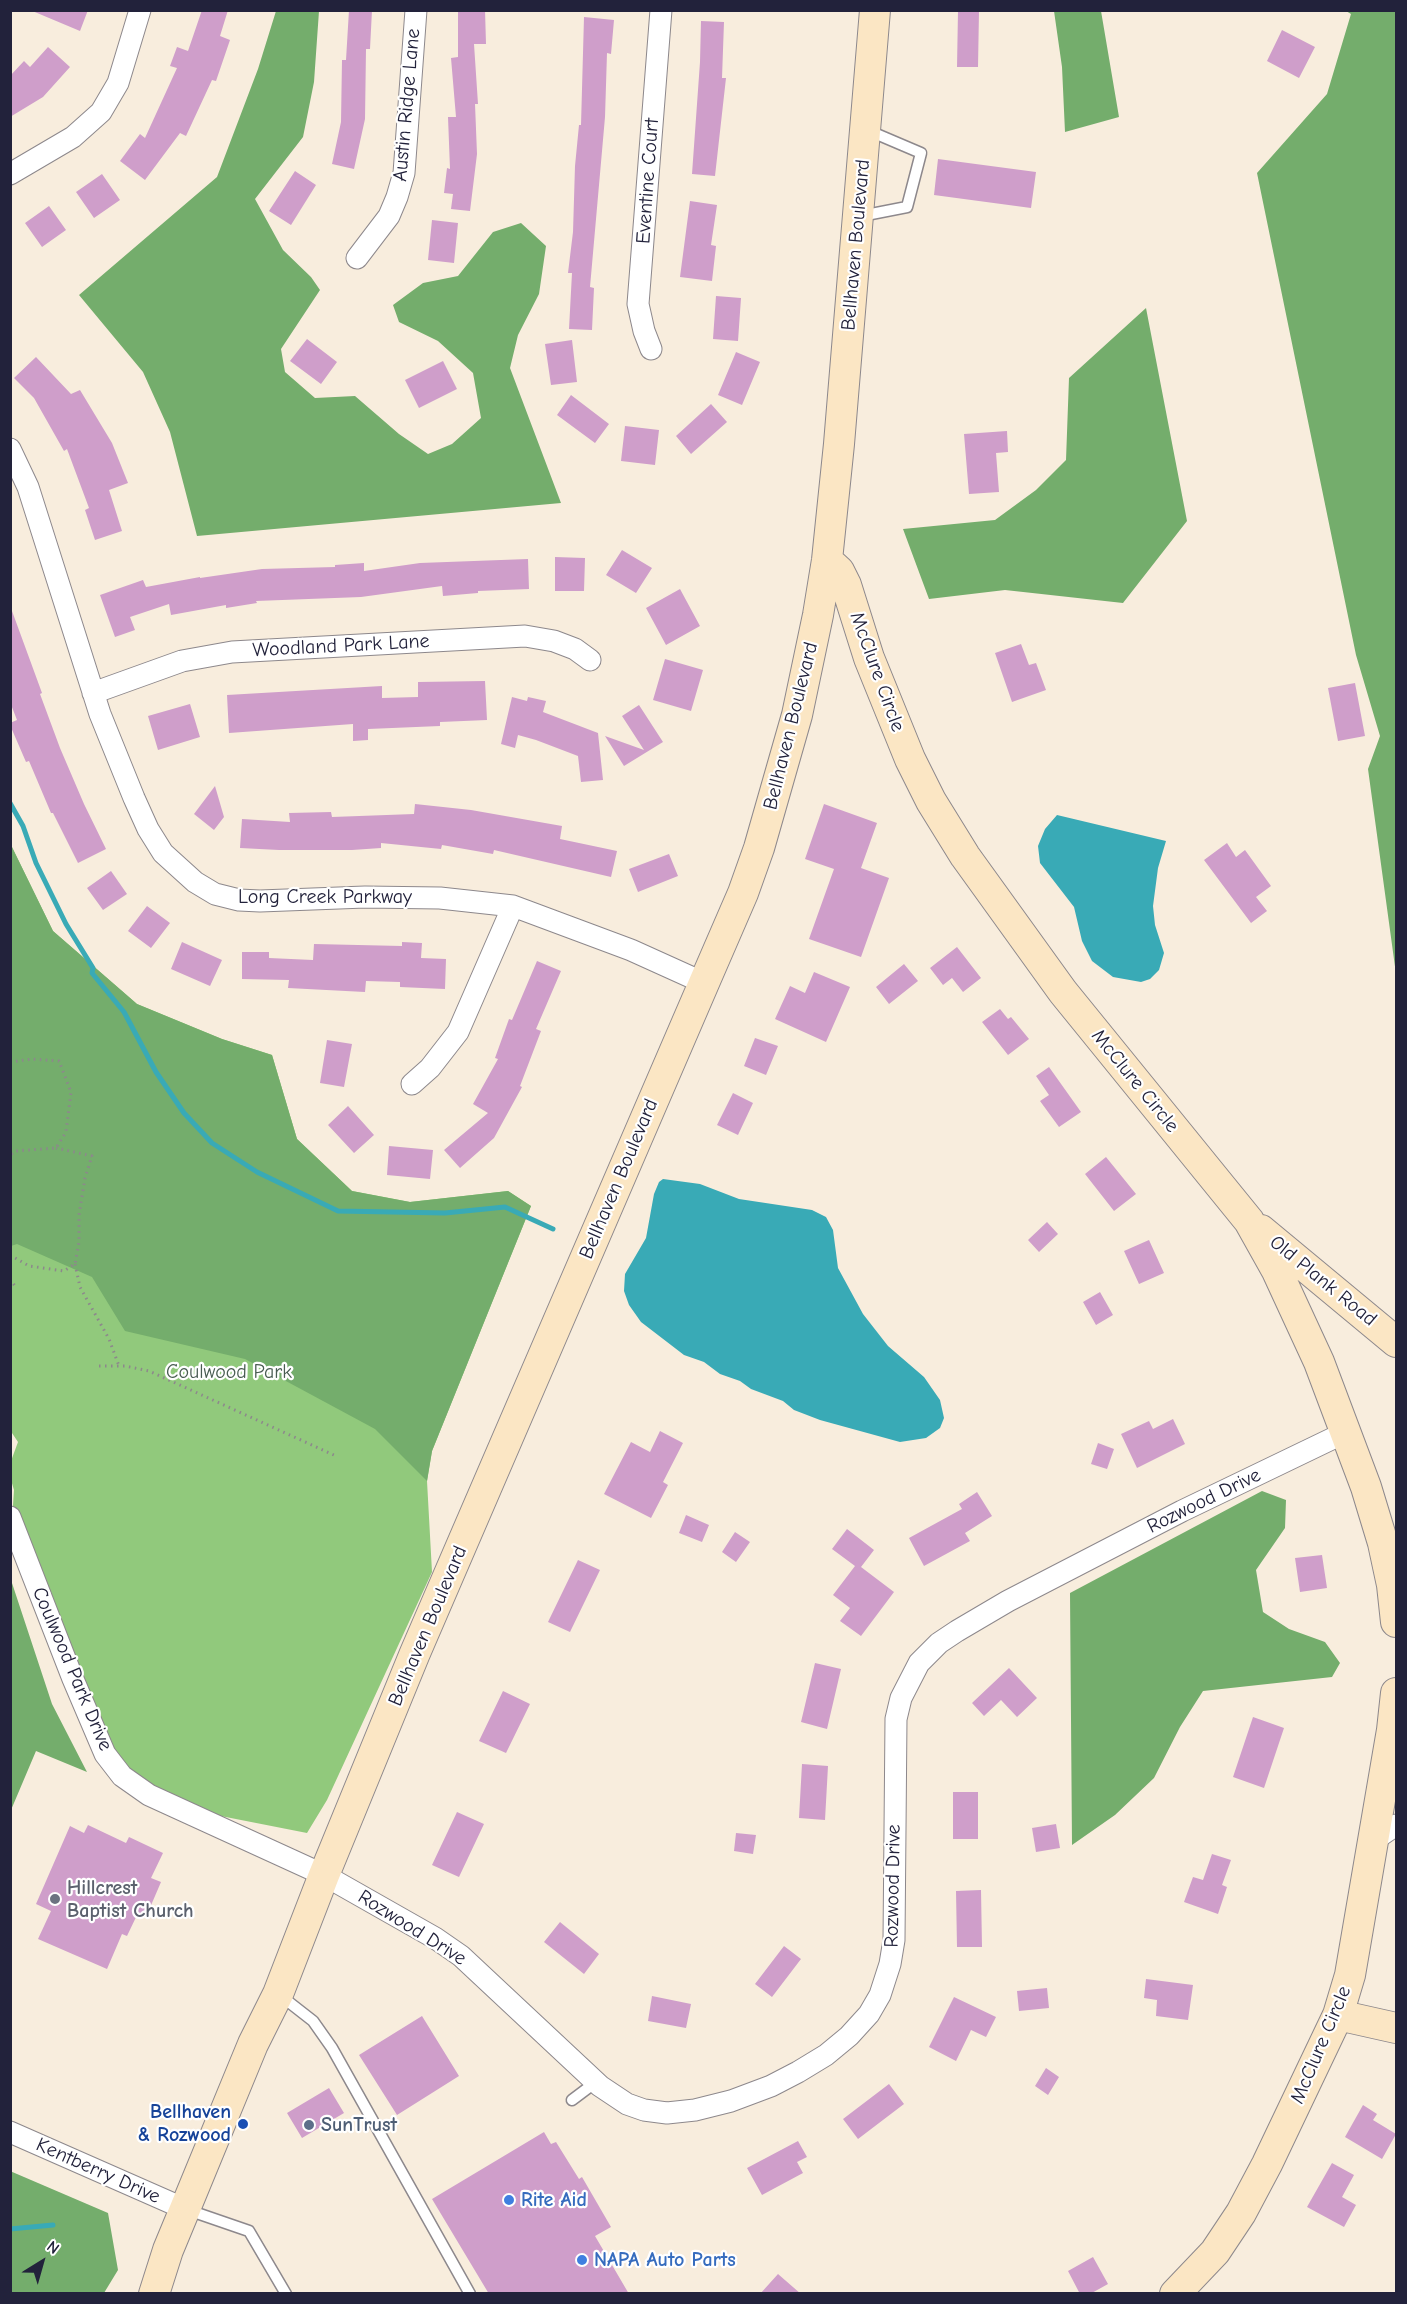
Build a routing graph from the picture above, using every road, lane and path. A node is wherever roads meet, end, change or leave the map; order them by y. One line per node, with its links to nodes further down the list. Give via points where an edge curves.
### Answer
1 (140, 10): 6 (street, via 118,83 101,112 74,137)
2 (416, 10): 8 (street, Austin Ridge Lane, via 404,173 389,216)
3 (660, 10): 9 (street, Eventine Court, via 638,304)
4 (874, 10): 5 (main road, Bellhaven Boulevard)
5 (865, 129): 7 (main road, Bellhaven Boulevard); 7 (lane, via 921,153 907,207)
6 (10, 174)
7 (858, 217): 11 (main road, Bellhaven Boulevard)
8 (357, 258)
9 (651, 349)
10 (10, 449): 13 (street, Long Creek Parkway, via 28,487)
11 (827, 560): 15 (main road, Bellhaven Boulevard, via 786,758 743,893); 20 (main road, McClure Circle, via 846,585 869,658 910,759 965,856 1063,992)
12 (590, 660): 13 (street, Woodland Park Lane, via 554,641 525,636 232,652 182,661)
13 (93, 693): 14 (street, Long Creek Parkway, via 148,829 179,869 215,894 260,901 440,898)
14 (513, 906): 15 (street, Long Creek Parkway, via 631,950); 17 (street, via 458,1032)
15 (704, 983): 34 (main road, Bellhaven Boulevard)
16 (10, 1062): 18 (path, via 58,1061 71,1092 66,1132)
17 (412, 1084)
18 (57, 1148): 19 (path, via 15,1151); 22 (path, via 93,1156 79,1215 80,1242)
19 (10, 1155)
20 (1249, 1221): 25 (main road, Old Plank Road); 28 (main road, McClure Circle, via 1319,1362)
21 (10, 1255): 22 (path, via 29,1266 64,1271)
22 (75, 1264): 27 (path, via 80,1287)
23 (10, 1279): 24 (path)
24 (15, 1286)
25 (1396, 1342)
26 (99, 1366): 27 (path)
27 (119, 1366): 29 (path, via 149,1371)
28 (1346, 1432): 31 (main road, McClure Circle, via 1383,1543); 38 (street, Rozwood Drive, via 1008,1601 939,1643 919,1663 901,1698 896,1719 895,1921 890,1964 880,1995 849,2036 826,2055 771,2086 695,2110 644,2110 618,2099)
29 (336, 1456)
30 (11, 1519): 34 (street, Coulwood Park Drive, via 105,1754 122,1776 149,1795)
31 (1396, 1622)
32 (1396, 1693): 33 (main road, McClure Circle)
33 (1385, 1833): 36 (main road, McClure Circle)
34 (324, 1875): 35 (main road, Bellhaven Boulevard); 38 (street, Rozwood Drive, via 461,1956)
35 (278, 1994): 41 (main road, Bellhaven Boulevard, via 253,2044); 44 (lane, via 313,2021 332,2048)
36 (1338, 2015): 37 (main road); 45 (main road, McClure Circle, via 1241,2213 1215,2252)
37 (1396, 2028)
38 (596, 2082): 39 (lane)
39 (572, 2100)
40 (10, 2132): 41 (street, Kentberry Drive)
41 (185, 2209): 42 (main road, Bellhaven Boulevard); 43 (lane, via 249,2231)
42 (154, 2294)
43 (286, 2294)
44 (470, 2294)
45 (1176, 2294)

